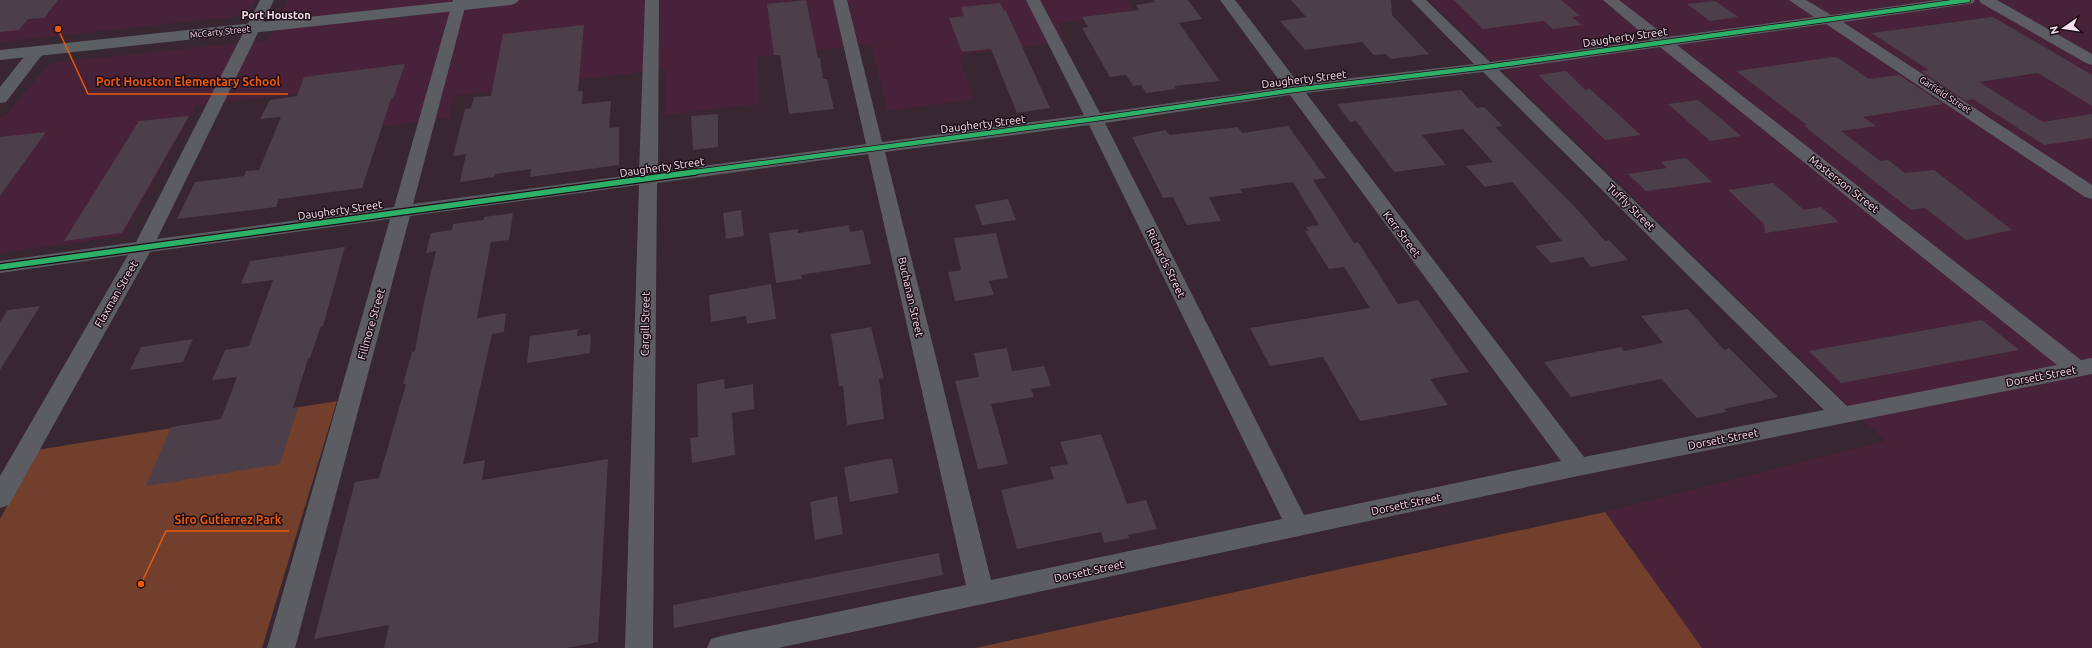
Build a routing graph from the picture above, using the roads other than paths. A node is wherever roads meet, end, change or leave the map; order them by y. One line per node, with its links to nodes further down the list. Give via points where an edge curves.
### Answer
1 (267, 0): 14 (street, Flaxman Street)
2 (511, 0): 12 (main road, McCarty Street)
3 (652, 0): 24 (street, Cargill Street)
4 (840, 0): 23 (street, Buchanan Street)
5 (1033, 0): 22 (street, Richards Street)
6 (1227, 0): 20 (street, Kerr Street)
7 (1418, 0): 19 (street, Tuffly Street)
8 (1610, 0): 15 (street, Masterson Street)
9 (1796, 0): 13 (street, Garfield Street)
10 (1968, 0): 13 (street, Daugherty Street)
11 (1986, 0): 18 (street)
12 (459, 3): 14 (main road, McCarty Street); 26 (street, Fillmore Street)
13 (1827, 18): 15 (street, Daugherty Street); 25 (street, Garfield Street)
14 (252, 29): 16 (main road, McCarty Street); 27 (street, Flaxman Street)
15 (1664, 42): 19 (street, Daugherty Street); 29 (street, Masterson Street)
16 (37, 51): 17 (main road, McCarty Street); 21 (street)
17 (0, 54)
18 (2092, 60)
19 (1486, 66): 20 (street, Daugherty Street); 30 (street, Tuffly Street)
20 (1294, 90): 22 (street, Daugherty Street); 31 (street, Kerr Street)
21 (0, 98)
22 (1094, 119): 23 (street, Daugherty Street); 33 (street, Richards Street)
23 (876, 148): 24 (street, Daugherty Street); 34 (street, Buchanan Street)
24 (647, 179): 26 (street, Daugherty Street); 36 (street, Cargill Street)
25 (2092, 193)
26 (403, 211): 27 (street, Daugherty Street); 35 (street, Fillmore Street)
27 (143, 247): 28 (street, Daugherty Street); 32 (street, Flaxman Street)
28 (0, 267)
29 (2084, 367): 30 (street, Dorsett Street)
30 (1843, 415): 31 (street, Dorsett Street)
31 (1578, 467): 33 (street, Dorsett Street)
32 (0, 498)
33 (1298, 527): 34 (street, Dorsett Street)
34 (981, 593): 37 (street, Dorsett Street)
35 (281, 648)
36 (639, 648)
37 (721, 648)

